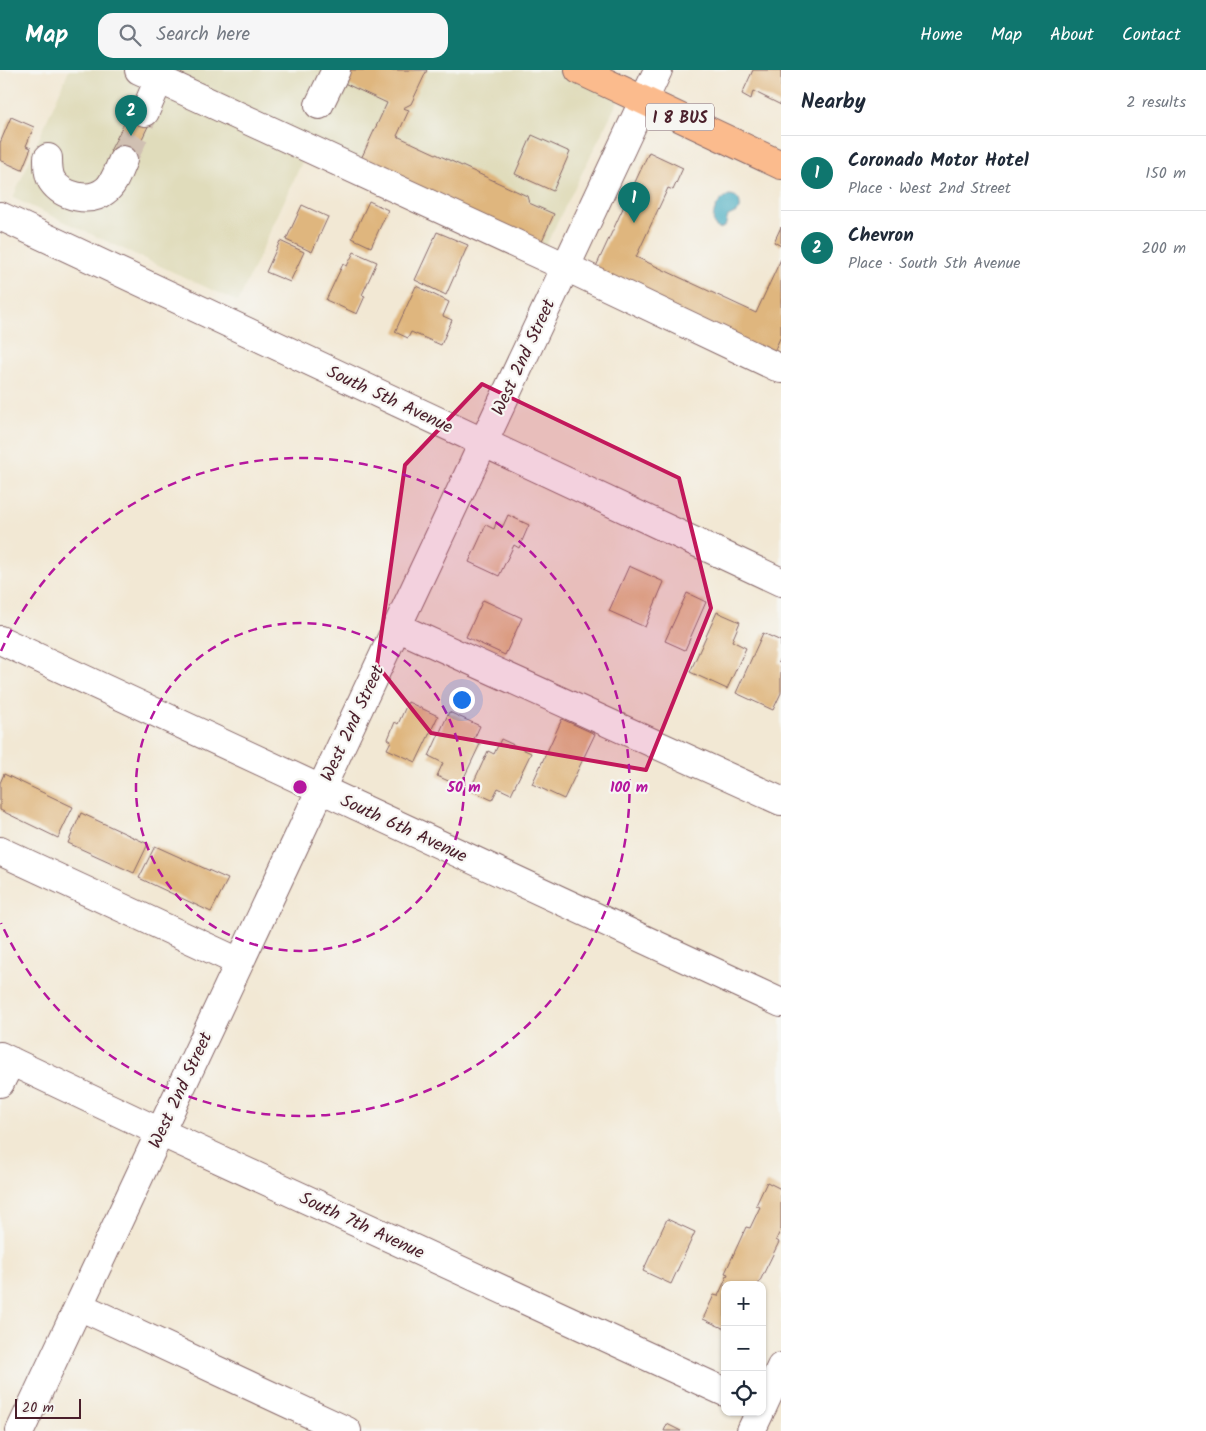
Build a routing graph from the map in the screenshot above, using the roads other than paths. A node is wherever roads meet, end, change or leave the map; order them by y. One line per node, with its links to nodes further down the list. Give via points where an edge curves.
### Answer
1 (336, 70): 6 (street)
2 (579, 70): 5 (main road, I 8 BUS)
3 (658, 70): 5 (street, West 2nd Street)
4 (149, 75): 7 (street); 12 (street)
5 (644, 100): 10 (main road, I 8 BUS); 12 (street, West 2nd Street)
6 (319, 106)
7 (145, 112)
8 (48, 158): 9 (street, via 48,170 59,188 69,194 91,198 107,190)
9 (123, 160)
10 (781, 165)
11 (0, 216): 14 (street, South 5th Avenue)
12 (566, 266): 13 (street); 14 (street, West 2nd Street)
13 (781, 369)
14 (483, 443): 15 (street, South 5th Avenue); 16 (street, West 2nd Street)
15 (781, 582)
16 (397, 627): 18 (street, West 2nd Street); 19 (street)
17 (0, 640): 18 (street, South 6th Avenue)
18 (321, 789): 21 (street, West 2nd Street); 22 (street, South 6th Avenue)
19 (781, 801)
20 (0, 851): 21 (street)
21 (240, 962): 24 (street, West 2nd Street)
22 (781, 1003)
23 (4, 1067): 24 (street, South 7th Avenue)
24 (160, 1132): 25 (street, West 2nd Street); 27 (street, South 7th Avenue)
25 (79, 1306): 32 (street, West 2nd Street); 33 (street)
26 (781, 1367): 28 (street)
27 (721, 1390)
28 (766, 1401)
29 (766, 1412): 31 (street)
30 (759, 1416): 34 (street)
31 (781, 1418)
32 (20, 1431)
33 (347, 1431)
34 (752, 1431)

